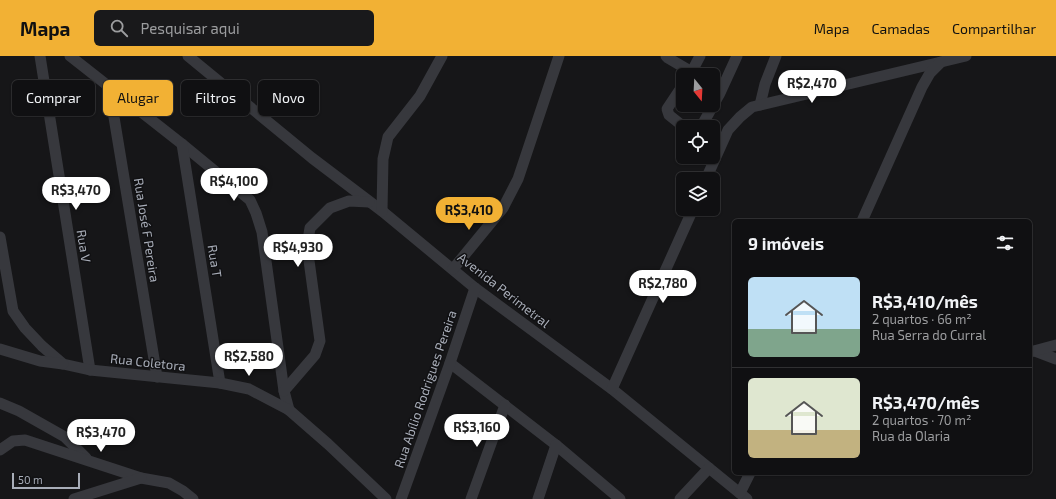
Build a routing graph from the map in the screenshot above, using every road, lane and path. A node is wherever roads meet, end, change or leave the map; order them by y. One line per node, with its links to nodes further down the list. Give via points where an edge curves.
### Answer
1 (40, 56): 36 (street, Rua V)
2 (70, 56): 14 (street)
3 (188, 56): 23 (street, Avenida Perimetral)
4 (442, 56): 24 (street, via 420,96 388,138 383,159)
5 (559, 56): 28 (street, via 518,179 502,208)
6 (666, 56): 12 (street)
7 (700, 56): 13 (street)
8 (737, 56): 15 (street)
9 (776, 56): 17 (street)
10 (966, 56): 11 (street)
11 (941, 62): 17 (street); 26 (street, via 930,73 922,87)
12 (684, 68)
13 (695, 68)
14 (103, 82)
15 (720, 85)
16 (676, 96): 20 (street, via 667,109)
17 (760, 105): 22 (street, via 752,107 740,117)
18 (114, 116): 37 (street, Rua José F Pereira)
19 (146, 116): 21 (street)
20 (676, 120)
21 (182, 144): 38 (street, Rua T); 40 (street, via 250,200 256,213 262,232)
22 (720, 144)
23 (369, 202): 24 (street, Avenida Perimetral); 40 (street, via 349,201 330,208 310,228 307,246 320,340 314,355)
24 (382, 211): 28 (street, Avenida Perimetral)
25 (690, 216): 39 (street)
26 (863, 219)
27 (0, 237): 35 (street, Rua Coletora, via 13,310 25,328)
28 (453, 269): 29 (street, Avenida Perimetral)
29 (475, 288): 34 (street, Rua Abílio Rodrigues Pereira); 39 (street, Avenida Perimetral)
30 (1056, 346): 32 (street)
31 (0, 349): 35 (street, via 40,361)
32 (1032, 352): 33 (street)
33 (1056, 360)
34 (450, 363): 42 (street); 55 (street, Rua Abílio Rodrigues Pereira)
35 (63, 364): 36 (street, Rua Coletora)
36 (90, 370): 37 (street, Rua Coletora)
37 (157, 377): 38 (street, Rua Coletora)
38 (220, 383): 43 (street, Rua Coletora, via 249,389)
39 (612, 389): 47 (street, Avenida Perimetral)
40 (284, 391): 43 (street)
41 (0, 403): 46 (street, via 65,437)
42 (505, 405): 44 (street); 56 (street)
43 (289, 410): 54 (street, Rua Coletora)
44 (556, 445): 50 (street); 57 (street)
45 (2, 448): 46 (street, via 13,441 25,440)
46 (88, 460): 49 (street)
47 (709, 468): 51 (street, Avenida Perimetral); 60 (street)
48 (749, 475): 51 (street)
49 (141, 478): 52 (street); 53 (street, via 169,483)
50 (608, 488): 58 (street); 59 (street)
51 (744, 496)
52 (74, 499)
53 (193, 499)
54 (386, 499)
55 (401, 499)
56 (471, 499)
57 (538, 499)
58 (604, 499)
59 (620, 499)
60 (680, 499)

